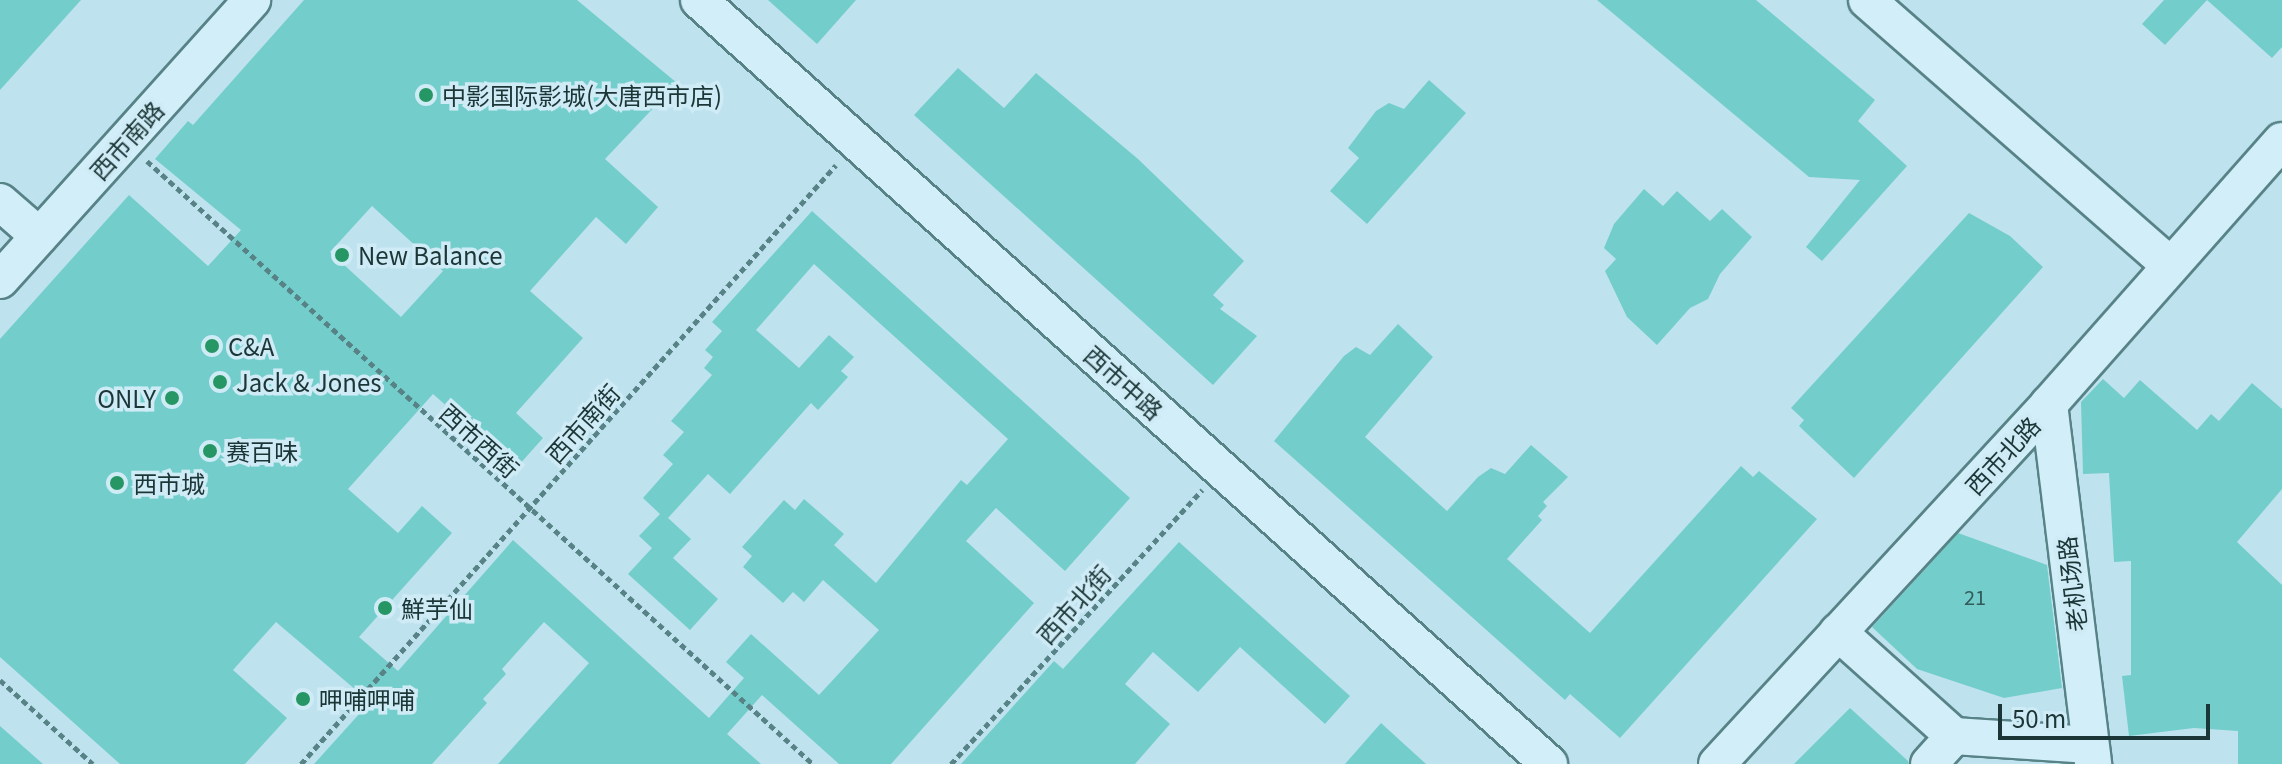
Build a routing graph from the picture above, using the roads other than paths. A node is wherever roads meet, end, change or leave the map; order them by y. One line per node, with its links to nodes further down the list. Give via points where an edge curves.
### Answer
1 (699, 0): 13 (street, 西市中路)
2 (1867, 0): 7 (street)
3 (232, 7): 6 (street, 西市南路, via 125,141)
4 (2282, 141): 7 (street, 西市北路)
5 (0, 202): 6 (street)
6 (39, 236): 8 (street, 西市南路)
7 (2169, 264): 9 (street, 西市北路)
8 (0, 280)
9 (2049, 404): 10 (street, 西市北路); 12 (street, 老机场路)
10 (1838, 632): 11 (street); 14 (street, 西市北路)
11 (1954, 736): 12 (street); 15 (street)
12 (2091, 754)
13 (1549, 764)
14 (1717, 764)
15 (1929, 764)

